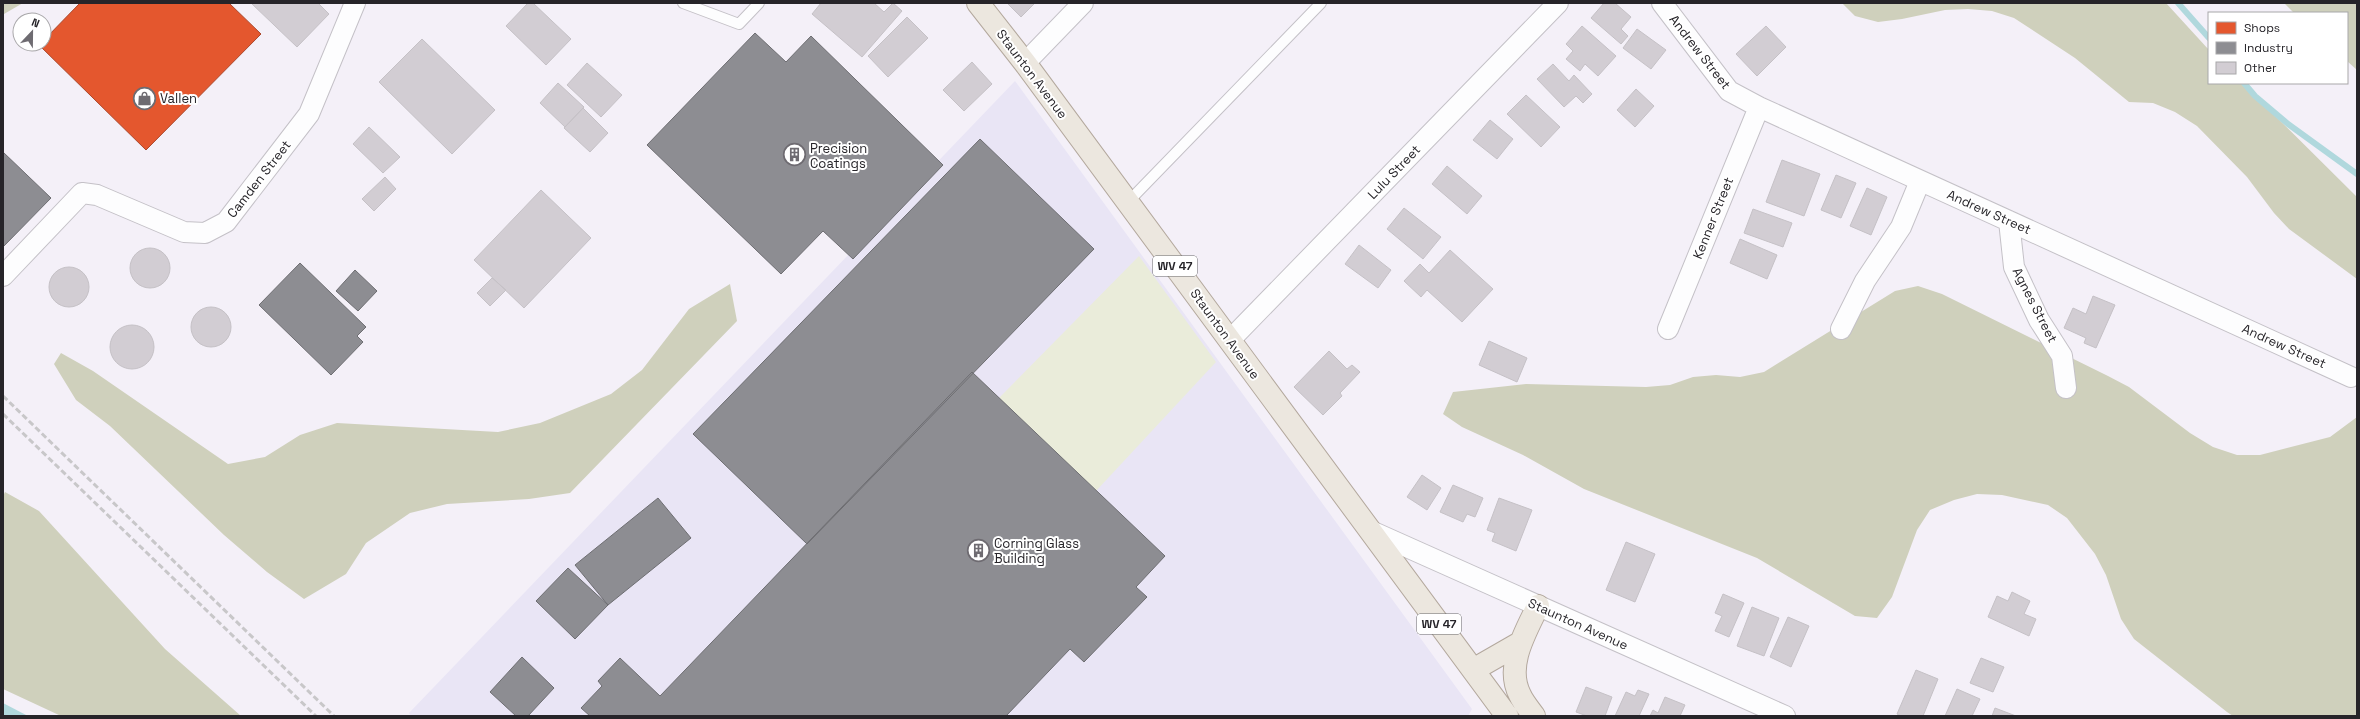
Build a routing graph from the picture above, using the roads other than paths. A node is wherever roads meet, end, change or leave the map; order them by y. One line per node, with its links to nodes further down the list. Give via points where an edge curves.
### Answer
1 (355, 3): 14 (street, Camden Street, via 309,114 226,222 205,232 184,232 97,195 82,193)
2 (683, 3): 3 (lane, via 739,24)
3 (759, 3)
4 (978, 3): 9 (main road, Staunton Avenue / WV 47)
5 (1083, 3): 9 (street)
6 (1321, 3): 12 (lane)
7 (1558, 3): 17 (street, Lulu Street)
8 (1662, 3): 10 (street, Andrew Street, via 1729,91)
9 (1025, 63): 12 (main road, Staunton Avenue / WV 47)
10 (1759, 107): 11 (street, Andrew Street); 15 (street, Kenner Street)
11 (1920, 180): 13 (street, Andrew Street); 16 (street, via 1901,227 1865,281)
12 (1128, 202): 17 (main road, Staunton Avenue / WV 47)
13 (2010, 221): 18 (street, Andrew Street); 19 (street, Agnes Street, via 2014,267 2040,320 2062,356)
14 (3, 276)
15 (1668, 329)
16 (1841, 329)
17 (1230, 340): 20 (main road, Staunton Avenue / WV 47)
18 (2351, 377)
19 (2066, 388)
20 (1371, 531): 21 (street, Staunton Avenue); 23 (main road, Staunton Avenue / WV 47)
21 (1538, 606): 22 (main road); 26 (street, Staunton Avenue)
22 (1520, 643): 23 (main road); 25 (main road, via 1514,676 1520,695)
23 (1473, 670): 24 (main road, Staunton Avenue / WV 47)
24 (1498, 712)
25 (1534, 716)
26 (1785, 716)

